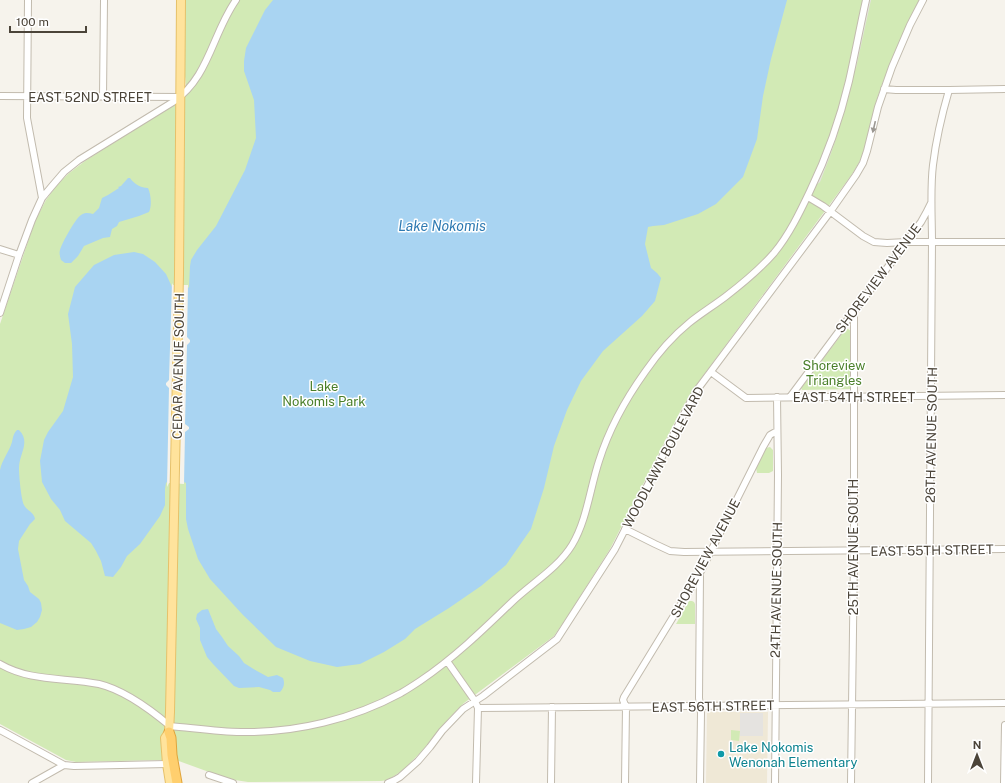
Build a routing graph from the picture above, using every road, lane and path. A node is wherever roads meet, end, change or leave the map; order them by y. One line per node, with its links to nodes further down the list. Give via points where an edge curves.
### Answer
1 (28, 0): 11 (street)
2 (104, 0): 12 (street)
3 (181, 0): 13 (main road, CEDAR AVENUE SOUTH)
4 (236, 0): 13 (street, via 222,24 201,72)
5 (866, 0): 15 (street, via 843,104)
6 (923, 0): 7 (street, WOODLAWN BOULEVARD)
7 (884, 89): 9 (street); 17 (street, WOODLAWN BOULEVARD, one-way to 17, via 864,160)
8 (1005, 89): 9 (street)
9 (949, 90): 14 (street, 26TH AVENUE SOUTH, via 933,165)
10 (0, 96): 11 (street, EAST 52ND STREET)
11 (26, 96): 12 (street, EAST 52ND STREET); 16 (street, via 27,118)
12 (103, 97): 13 (street, EAST 52ND STREET)
13 (180, 97): 16 (street, via 79,160 64,172); 50 (main road, CEDAR AVENUE SOUTH, via 180,274)
14 (932, 195): 18 (street, SHOREVIEW AVENUE, via 930,206); 19 (street, 26TH AVENUE SOUTH)
15 (808, 197): 17 (street); 39 (street, via 775,252 754,273 689,323 655,359 636,386 611,428 600,457 581,526 565,556)
16 (42, 198): 22 (street)
17 (830, 212): 18 (street, via 874,242); 25 (street, WOODLAWN BOULEVARD)
18 (906, 242): 19 (street); 23 (street, SHOREVIEW AVENUE)
19 (932, 242): 20 (street); 28 (street, 26TH AVENUE SOUTH)
20 (1005, 242)
21 (0, 249): 22 (street)
22 (19, 255): 24 (street)
23 (854, 310): 27 (street, 25TH AVENUE SOUTH); 30 (street, SHOREVIEW AVENUE)
24 (0, 313)
25 (711, 372): 29 (street, EAST 54TH STREET, via 746,398); 32 (street, WOODLAWN BOULEVARD, via 686,410)
26 (1005, 395): 28 (street, EAST 54TH STREET)
27 (854, 396): 28 (street, EAST 54TH STREET); 30 (street, EAST 54TH STREET); 36 (street, 25TH AVENUE SOUTH)
28 (931, 396): 34 (street, 26TH AVENUE SOUTH)
29 (777, 397): 30 (street, EAST 54TH STREET); 31 (street, 24TH AVENUE SOUTH)
30 (790, 397)
31 (777, 431): 35 (street, 24TH AVENUE SOUTH); 37 (street, SHOREVIEW AVENUE, via 770,435 763,447)
32 (625, 529): 37 (street, EAST 55TH STREET, via 670,551); 43 (street, WOODLAWN BOULEVARD, via 615,549 557,639)
33 (1005, 549): 34 (street, EAST 55TH STREET)
34 (930, 550): 36 (street, EAST 55TH STREET); 41 (street, 26TH AVENUE SOUTH)
35 (777, 551): 36 (street, EAST 55TH STREET); 37 (street, EAST 55TH STREET); 45 (street, 24TH AVENUE SOUTH)
36 (854, 551): 44 (street, 25TH AVENUE SOUTH)
37 (711, 552): 38 (street, SHOREVIEW AVENUE)
38 (700, 573): 46 (street); 48 (street, SHOREVIEW AVENUE, via 624,697)
39 (447, 661): 43 (street); 50 (street, via 402,692 332,721 310,726 241,732)
40 (0, 664): 50 (street, via 20,673 88,682 116,690 161,719)
41 (929, 703): 42 (street, EAST 56TH STREET); 44 (street, EAST 56TH STREET); 67 (street, 26TH AVENUE SOUTH)
42 (1005, 703)
43 (476, 704): 47 (street, EAST 56TH STREET); 55 (street, WOODLAWN BOULEVARD, via 463,709 452,719 424,755); 61 (street)
44 (852, 704): 45 (street, EAST 56TH STREET); 66 (street, 25TH AVENUE SOUTH)
45 (775, 705): 46 (street, EAST 56TH STREET); 65 (street, 24TH AVENUE SOUTH)
46 (700, 706): 48 (street, EAST 56TH STREET); 64 (street)
47 (552, 707): 48 (street, EAST 56TH STREET); 62 (street)
48 (626, 707): 63 (street, SHOREVIEW AVENUE)
49 (1005, 724): 68 (street)
50 (169, 729): 52 (main road, CEDAR AVENUE SOUTH, via 165,738); 58 (highway, CEDAR AVENUE SOUTH)
51 (0, 730): 53 (street)
52 (167, 764): 53 (street); 57 (main road, CEDAR AVENUE SOUTH)
53 (64, 765): 56 (street)
54 (209, 775): 59 (street)
55 (396, 782): 60 (street, WOODLAWN BOULEVARD)
56 (32, 783)
57 (170, 783)
58 (177, 783)
59 (233, 783)
60 (388, 783)
61 (476, 783)
62 (551, 783)
63 (625, 783)
64 (700, 783)
65 (775, 783)
66 (851, 783)
67 (928, 783)
68 (1004, 783)

